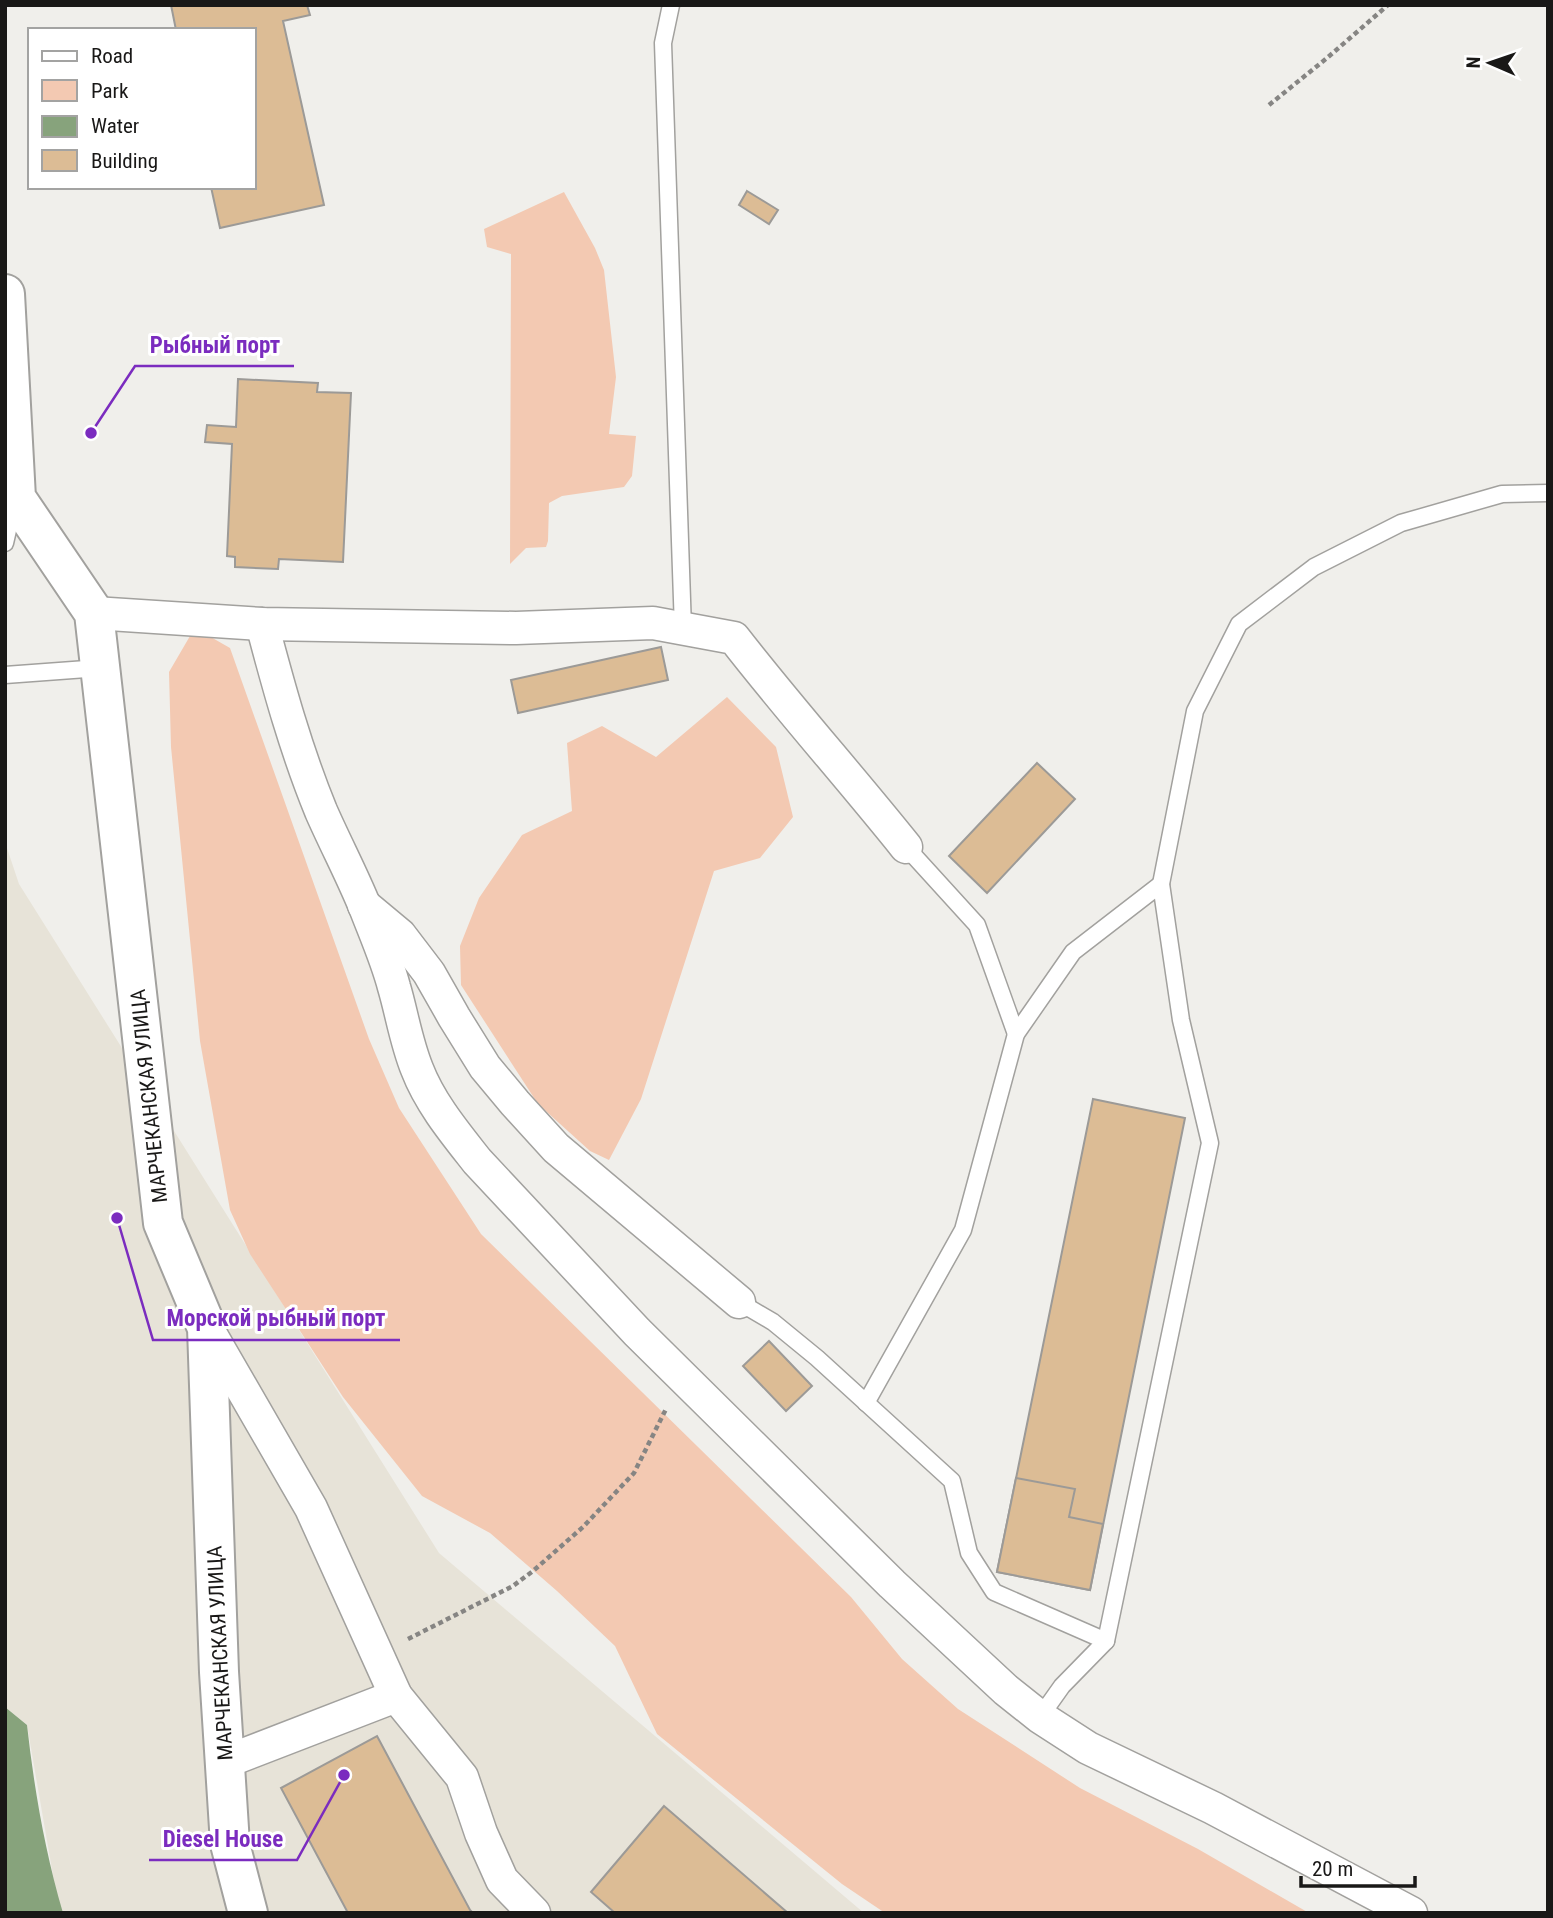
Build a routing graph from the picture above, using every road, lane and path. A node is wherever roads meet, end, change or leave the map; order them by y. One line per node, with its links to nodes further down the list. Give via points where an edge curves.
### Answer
1 (671, 5): 10 (lane, via 663,43)
2 (1388, 5): 3 (path)
3 (1269, 105)
4 (5, 294): 6 (street)
5 (1548, 493): 14 (lane, via 1502,494 1401,523 1314,567 1239,624 1195,711)
6 (16, 498): 7 (lane); 8 (street, МАРЧЕКАНСКАЯ УЛИЦА)
7 (5, 543)
8 (94, 613): 9 (street); 11 (street, МАРЧЕКАНСКАЯ УЛИЦА)
9 (262, 624): 10 (street, via 516,628 653,623); 15 (street, via 302,761)
10 (684, 629): 13 (street, via 734,638)
11 (100, 668): 12 (lane); 18 (street, МАРЧЕКАНСКАЯ УЛИЦА, via 163,1223)
12 (5, 675)
13 (906, 847): 16 (lane, via 977,925)
14 (1161, 884): 16 (lane, via 1073,952); 21 (lane, via 1181,1020 1210,1143)
15 (363, 904): 17 (street, via 400,935 429,973 485,1067 556,1148); 19 (street, via 394,985 417,1070 454,1132 618,1312)
16 (1016, 1034): 20 (lane, via 963,1230)
17 (738, 1302): 20 (lane, via 773,1322)
18 (207, 1328): 22 (street, via 311,1508); 25 (street, МАРЧЕКАНСКАЯ УЛИЦА)
19 (680, 1372): 22 (path, via 634,1473 583,1527 513,1586); 24 (street, via 892,1584)
20 (866, 1403): 21 (lane, via 951,1481 969,1553 994,1592)
21 (1106, 1640): 24 (lane)
22 (378, 1654): 23 (street)
23 (396, 1696): 25 (street); 27 (street, via 462,1777 502,1880)
24 (1040, 1717): 28 (street, via 1088,1748)
25 (225, 1762): 26 (street, МАРЧЕКАНСКАЯ УЛИЦА, via 230,1844)
26 (248, 1913)
27 (534, 1913)
28 (1411, 1913)

